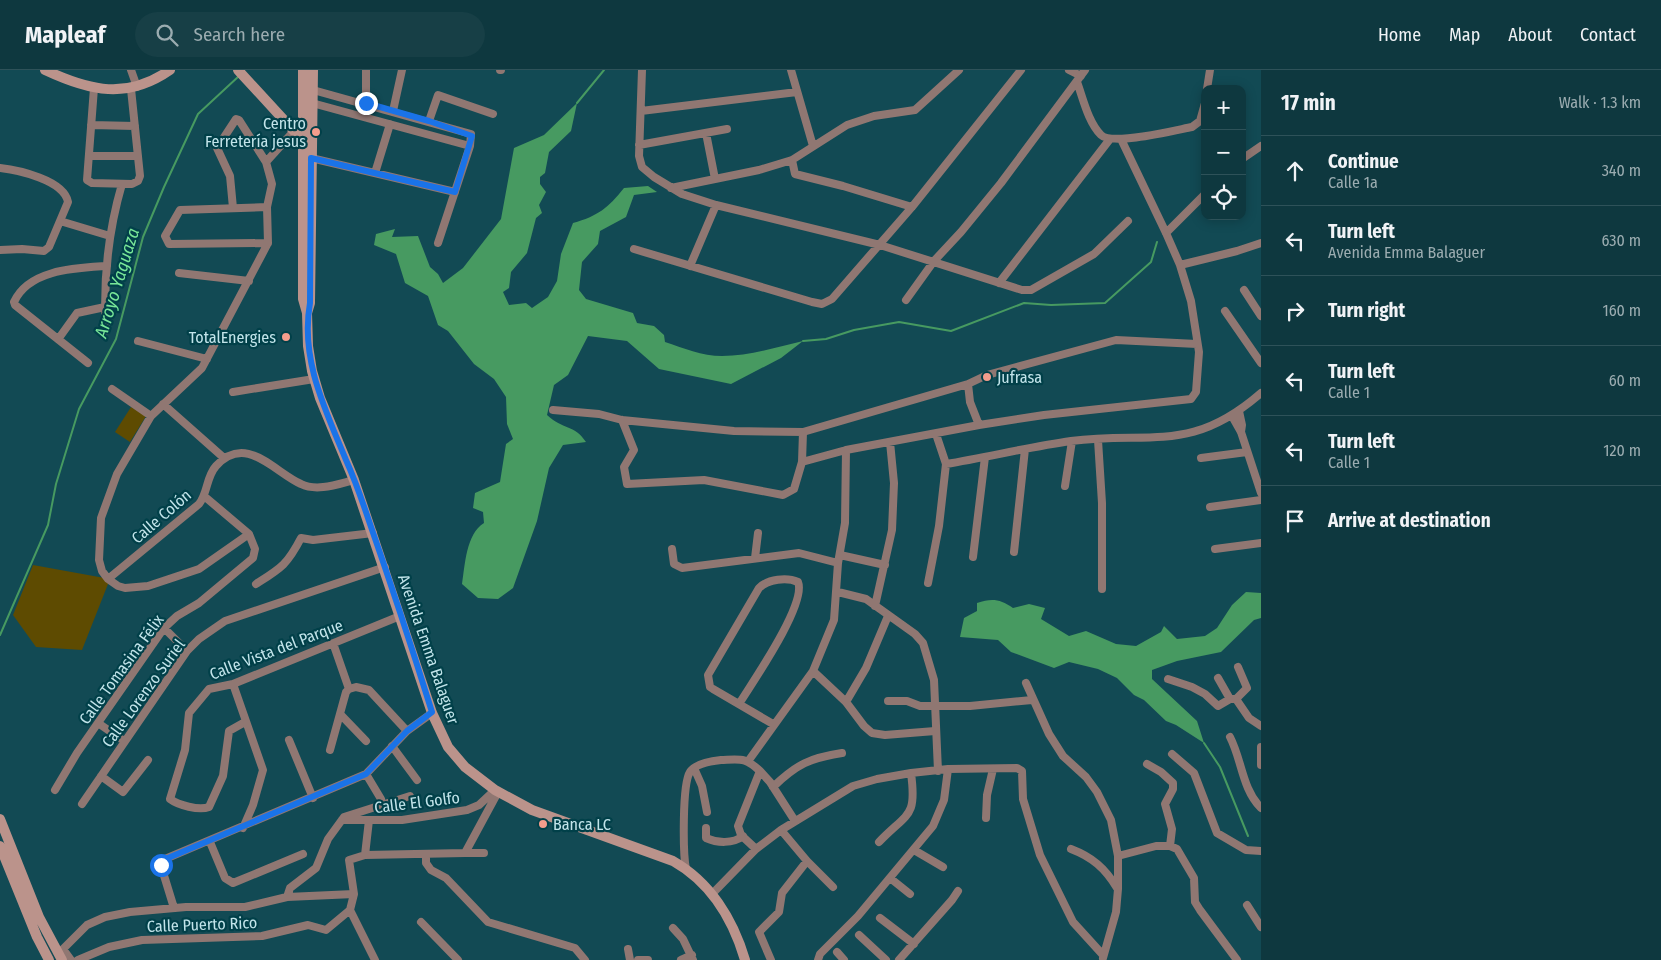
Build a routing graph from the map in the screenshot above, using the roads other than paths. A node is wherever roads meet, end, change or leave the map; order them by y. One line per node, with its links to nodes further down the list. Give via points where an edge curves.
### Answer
1 (46, 70): 17 (street)
2 (131, 70): 18 (street)
3 (170, 70): 18 (street)
4 (238, 70): 33 (street)
5 (303, 70): 33 (street, Avenida Emma Balaguer)
6 (313, 70): 19 (street, Avenida Emma Balaguer)
7 (366, 70): 22 (street)
8 (402, 70): 23 (street)
9 (642, 70): 24 (street)
10 (791, 70): 20 (street)
11 (959, 70): 38 (street, via 915,110 874,116 847,125)
12 (1021, 70): 55 (street)
13 (1069, 70): 15 (street)
14 (1210, 70): 16 (street)
15 (1081, 76): 34 (street, via 1090,117 1100,134); 67 (street, via 962,232)
16 (1208, 85)
17 (94, 88): 18 (street); 29 (street)
18 (134, 88): 30 (street)
19 (313, 90): 21 (street, Avenida Emma Balaguer); 22 (street)
20 (798, 92): 24 (street); 38 (street)
21 (312, 103): 28 (street); 33 (street, Avenida Emma Balaguer)
22 (366, 103): 23 (street)
23 (393, 111): 27 (street)
24 (640, 111): 36 (street)
25 (493, 114): 27 (street, via 439,95)
26 (1201, 117): 35 (street, via 1192,127)
27 (429, 121): 37 (street, via 472,134)
28 (390, 124): 37 (street); 47 (street)
29 (91, 125): 30 (street); 40 (street)
30 (134, 126): 41 (street)
31 (727, 129): 32 (street)
32 (706, 133): 36 (street); 48 (street)
33 (303, 136): 43 (street, Avenida Emma Balaguer); 45 (street); 78 (street, Avenida Emma Balaguer, via 303,299)
34 (1110, 139): 35 (street); 73 (street)
35 (1121, 139): 59 (street)
36 (639, 145): 50 (street, via 642,166)
37 (470, 146): 51 (street)
38 (813, 146): 44 (street)
39 (1261, 146): 42 (street)
40 (89, 156): 41 (street); 49 (street, via 87,180 92,184)
41 (138, 156): 49 (street, via 138,182)
42 (1246, 156)
43 (311, 158): 47 (street); 78 (street, Avenida Emma Balaguer, via 310,303)
44 (792, 160): 48 (street); 55 (street, via 795,174)
45 (266, 162): 54 (street, via 272,184); 56 (street, via 236,119 217,148 230,176)
46 (0, 168): 58 (street, via 37,176 67,197)
47 (374, 173): 51 (street)
48 (715, 179): 50 (street)
49 (122, 184): 60 (street)
50 (671, 188): 53 (street)
51 (455, 192): 62 (street)
52 (1201, 198): 59 (street)
53 (716, 205): 64 (street); 70 (street)
54 (267, 207): 56 (street); 61 (street)
55 (912, 207): 64 (street)
56 (233, 208): 61 (street, via 178,210 165,236 166,241 169,244)
57 (1128, 221): 73 (street, via 1094,254 1040,287 1022,290)
58 (60, 222): 60 (street); 65 (street, via 49,248 44,251)
59 (1166, 232): 68 (street)
60 (110, 236): 69 (street)
61 (268, 243): 72 (street)
62 (438, 243)
63 (1261, 243): 68 (street)
64 (880, 245): 67 (street); 70 (street, via 832,299 822,304)
65 (0, 250)
66 (634, 250): 70 (street)
67 (934, 261): 73 (street); 75 (street)
68 (1180, 265): 83 (street, via 1191,301)
69 (107, 266): 76 (street); 81 (street, via 49,273 33,281 15,299 15,304)
70 (690, 266)
71 (179, 273): 72 (street)
72 (248, 281): 84 (street)
73 (998, 283)
74 (1244, 290): 79 (street)
75 (906, 300)
76 (105, 307): 80 (street); 81 (street, via 77,313)
77 (1225, 311): 86 (street)
78 (307, 312): 87 (street, Avenida Emma Balaguer, via 308,346)
79 (1261, 316)
80 (106, 331)
81 (59, 338): 85 (street)
82 (138, 340): 84 (street)
83 (1197, 344): 88 (street, via 1116,340 987,375); 97 (street, via 1196,392 1191,399)
84 (207, 359): 92 (street, via 202,368)
85 (88, 362)
86 (1261, 363)
87 (314, 379): 90 (street); 111 (street, Avenida Emma Balaguer)
88 (968, 384): 97 (street, via 970,402); 98 (street)
89 (112, 390): 95 (street)
90 (233, 392)
91 (1261, 393): 94 (street)
92 (163, 404): 95 (street); 106 (street)
93 (553, 410): 96 (street, via 599,414)
94 (1235, 413): 100 (street, via 1193,433 1154,439); 105 (street)
95 (151, 416): 129 (street, via 117,474 100,518 99,560)
96 (622, 420): 98 (street, via 734,431); 109 (street, via 634,450 624,468 627,484 704,480 783,495 794,489)
97 (979, 425): 99 (street)
98 (803, 432): 109 (street)
99 (936, 434): 102 (street); 110 (street)
100 (1098, 440): 101 (street); 132 (street)
101 (1072, 441): 103 (street); 112 (street)
102 (890, 442): 104 (street); 127 (street, via 894,483 892,530)
103 (1025, 449): 107 (street); 123 (street)
104 (846, 450): 109 (street); 126 (street, via 845,523)
105 (1248, 452): 108 (street); 113 (street)
106 (224, 458): 111 (street, via 245,453 257,455 302,485 316,488); 114 (street, Calle Colón, via 208,479)
107 (985, 458): 110 (street); 124 (street)
108 (1201, 458)
109 (802, 462)
110 (946, 464): 130 (street)
111 (354, 480): 117 (street, Avenida Emma Balaguer)
112 (1065, 486)
113 (1261, 493)
114 (204, 496): 119 (street); 129 (street, Calle Colón, via 199,504)
115 (1261, 500): 116 (street)
116 (1210, 507)
117 (373, 533): 128 (street, Avenida Emma Balaguer); 131 (street, via 313,540 301,538 281,570)
118 (758, 533): 125 (street)
119 (250, 534): 129 (street, via 211,562 186,575 125,588); 137 (street, Calle Tomasina Félix, via 256,549 253,558)
120 (1261, 543): 122 (street)
121 (672, 549): 125 (street, via 674,564 682,568)
122 (1216, 549)
123 (1014, 552)
124 (973, 557)
125 (755, 558): 126 (street, via 800,552)
126 (839, 559): 127 (street); 133 (street)
127 (885, 565): 134 (street)
128 (385, 567): 135 (street, Avenida Emma Balaguer); 139 (street, Calle Lorenzo Suriel, via 226,621)
129 (108, 579)
130 (928, 583)
131 (256, 584)
132 (1102, 589)
133 (838, 592): 134 (street, via 866,599); 141 (street, via 834,620)
134 (875, 606): 136 (street)
135 (400, 616): 138 (street, Calle Vista del Parque); 153 (street, Avenida Emma Balaguer)
136 (888, 616): 150 (street, via 866,668); 152 (street, via 923,643 931,664)
137 (164, 628): 139 (street); 156 (street, Calle Tomasina Félix)
138 (333, 643): 145 (street, Calle Vista del Parque); 146 (street)
139 (187, 651): 163 (street, Calle Lorenzo Suriel)
140 (1238, 667): 147 (street, via 1247,688)
141 (813, 671): 150 (street); 157 (street)
142 (1218, 678): 147 (street)
143 (1168, 679): 147 (street, via 1205,694 1218,706)
144 (1026, 683): 148 (street)
145 (233, 684): 155 (street); 155 (street, Calle Vista del Parque, via 209,689 189,713 185,750 170,798 174,802 204,809 209,807 223,776 229,731)
146 (349, 689): 154 (street); 159 (street, via 356,686 369,690)
147 (1233, 699): 158 (street, via 1249,718)
148 (1032, 700): 152 (street, via 970,706); 214 (street, via 1063,756 1086,776 1097,792 1111,820)
149 (888, 701): 152 (street)
150 (846, 702): 160 (street, via 872,732 885,735)
151 (738, 704): 151 (street, via 782,634 797,596 798,582 787,579 763,584 709,671 707,680 710,687); 157 (street)
152 (935, 705): 160 (street)
153 (432, 712): 159 (street); 185 (street, Avenida Emma Balaguer, via 456,758)
154 (341, 715): 164 (street); 167 (street)
155 (245, 722): 197 (street, via 263,770)
156 (98, 723): 163 (street); 184 (street, Calle Tomasina Félix)
157 (773, 724): 171 (street)
158 (1261, 726)
159 (407, 731): 165 (street)
160 (935, 731): 178 (street)
161 (1230, 737): 190 (street, via 1248,789)
162 (289, 740): 187 (street)
163 (124, 741): 181 (street, Calle Lorenzo Suriel)
164 (366, 741)
165 (392, 746): 180 (street); 182 (street)
166 (1261, 747): 173 (street)
167 (330, 750)
168 (842, 753): 183 (street, via 800,764)
169 (1172, 754): 208 (street, via 1194,773 1217,833 1246,850)
170 (148, 760): 181 (street, via 121,795)
171 (749, 760): 174 (street, via 715,761); 177 (street)
172 (1147, 764): 204 (street, via 1173,783 1165,804 1172,829)
173 (1261, 765)
174 (694, 768): 191 (street); 217 (street, via 688,774 686,790 683,855)
175 (948, 769): 176 (street); 178 (street); 207 (street, via 941,811)
176 (993, 769): 192 (street); 239 (street, via 1020,769 1022,772 1023,799 1040,855 1073,922)
177 (760, 771): 183 (street); 200 (street, via 739,820)
178 (938, 771): 179 (street)
179 (911, 773): 196 (street, via 853,786); 202 (street, via 912,809)
180 (366, 774): 187 (street); 188 (street)
181 (101, 776): 189 (street, Calle Lorenzo Suriel)
182 (417, 780)
183 (773, 787): 196 (street)
184 (55, 790)
185 (496, 791): 195 (street, Calle El Golfo, via 468,810 402,820); 210 (street); 217 (street, Avenida Emma Balaguer, via 547,816)
186 (410, 796): 194 (street, via 363,809)
187 (313, 798): 197 (street)
188 (381, 799)
189 (82, 804)
190 (1261, 808)
191 (708, 812)
192 (986, 818)
193 (0, 819): 237 (street)
194 (340, 820): 195 (street); 225 (street, via 316,868 290,888)
195 (369, 820): 213 (street, Calle El Golfo)
196 (795, 821): 199 (street)
197 (243, 828): 201 (street)
198 (706, 828): 200 (street, via 706,838 710,840 728,842)
199 (781, 830): 206 (street); 215 (street)
200 (743, 836): 206 (street)
201 (210, 842): 211 (street, via 225,878 233,883); 227 (street, via 162,861)
202 (880, 842)
203 (0, 846): 237 (street, via 37,937)
204 (1170, 846): 214 (street, via 1156,846); 255 (street, via 1177,849 1194,878 1200,910)
205 (1071, 848): 220 (street, via 1095,860)
206 (756, 850): 222 (street)
207 (914, 850): 216 (street); 218 (street)
208 (1261, 851)
209 (484, 852): 210 (street)
210 (466, 853): 212 (street)
211 (303, 854)
212 (426, 854): 213 (street); 244 (street, via 426,864 431,870 446,878 488,922 575,948)
213 (366, 855): 223 (street, via 349,860)
214 (1118, 856): 220 (street)
215 (807, 862): 219 (street); 250 (street, via 782,893 779,912 759,932)
216 (942, 868)
217 (686, 869): 222 (street, Avenida Emma Balaguer)
218 (890, 878): 224 (street); 251 (street)
219 (833, 887)
220 (1118, 889): 239 (street, via 1116,912)
221 (958, 890): 234 (street)
222 (713, 893): 249 (street, Avenida Emma Balaguer)
223 (354, 894): 225 (street); 228 (street)
224 (910, 894)
225 (287, 896): 227 (street, via 245,908)
226 (1247, 905): 231 (street)
227 (174, 908): 237 (street, via 98,919 82,929)
228 (350, 910): 241 (street, Calle Puerto Rico, via 326,930 308,925 262,936 142,940); 242 (street)
229 (880, 918): 234 (street)
230 (421, 922): 243 (street)
231 (1261, 927)
232 (672, 928): 238 (street, via 683,939)
233 (859, 935): 253 (street)
234 (914, 944): 254 (street)
235 (628, 950): 245 (street)
236 (837, 952): 252 (street)
237 (58, 956): 240 (street)
238 (693, 958): 248 (street)
239 (1103, 958)
240 (71, 960)
241 (78, 960)
242 (375, 960)
243 (458, 960)
244 (585, 960)
245 (630, 960)
246 (638, 960): 247 (street)
247 (648, 960)
248 (681, 960)
249 (745, 960)
250 (771, 960)
251 (818, 960)
252 (844, 960)
253 (886, 960)
254 (900, 960)
255 (1238, 960)

